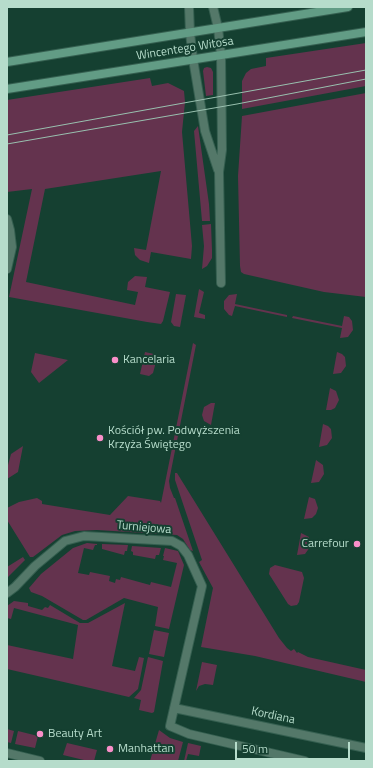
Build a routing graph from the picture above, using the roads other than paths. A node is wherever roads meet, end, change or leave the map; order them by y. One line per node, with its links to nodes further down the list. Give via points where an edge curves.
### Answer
1 (189, 7): 6 (street)
2 (213, 7): 4 (street)
3 (348, 7): 4 (main road, Wincentego Witosa)
4 (218, 28): 6 (main road, Wincentego Witosa); 7 (street)
5 (366, 32): 7 (main road, Wincentego Witosa)
6 (190, 33): 8 (street); 9 (main road, Wincentego Witosa)
7 (222, 55): 8 (main road, Wincentego Witosa); 11 (street, via 222,150)
8 (193, 59): 10 (main road, Wincentego Witosa); 11 (street, via 205,131)
9 (7, 62)
10 (7, 89)
11 (219, 172): 14 (street)
12 (7, 218): 13 (street, via 12,247)
13 (7, 269)
14 (221, 283)
15 (7, 593): 16 (street, Turniejowa, via 65,541 84,536 172,541 182,546 202,586)
16 (174, 708): 17 (street, Kordiana); 20 (street, Turniejowa, via 170,726 189,734)
17 (366, 748)
18 (7, 753): 19 (street)
19 (40, 761)
20 (305, 761)

